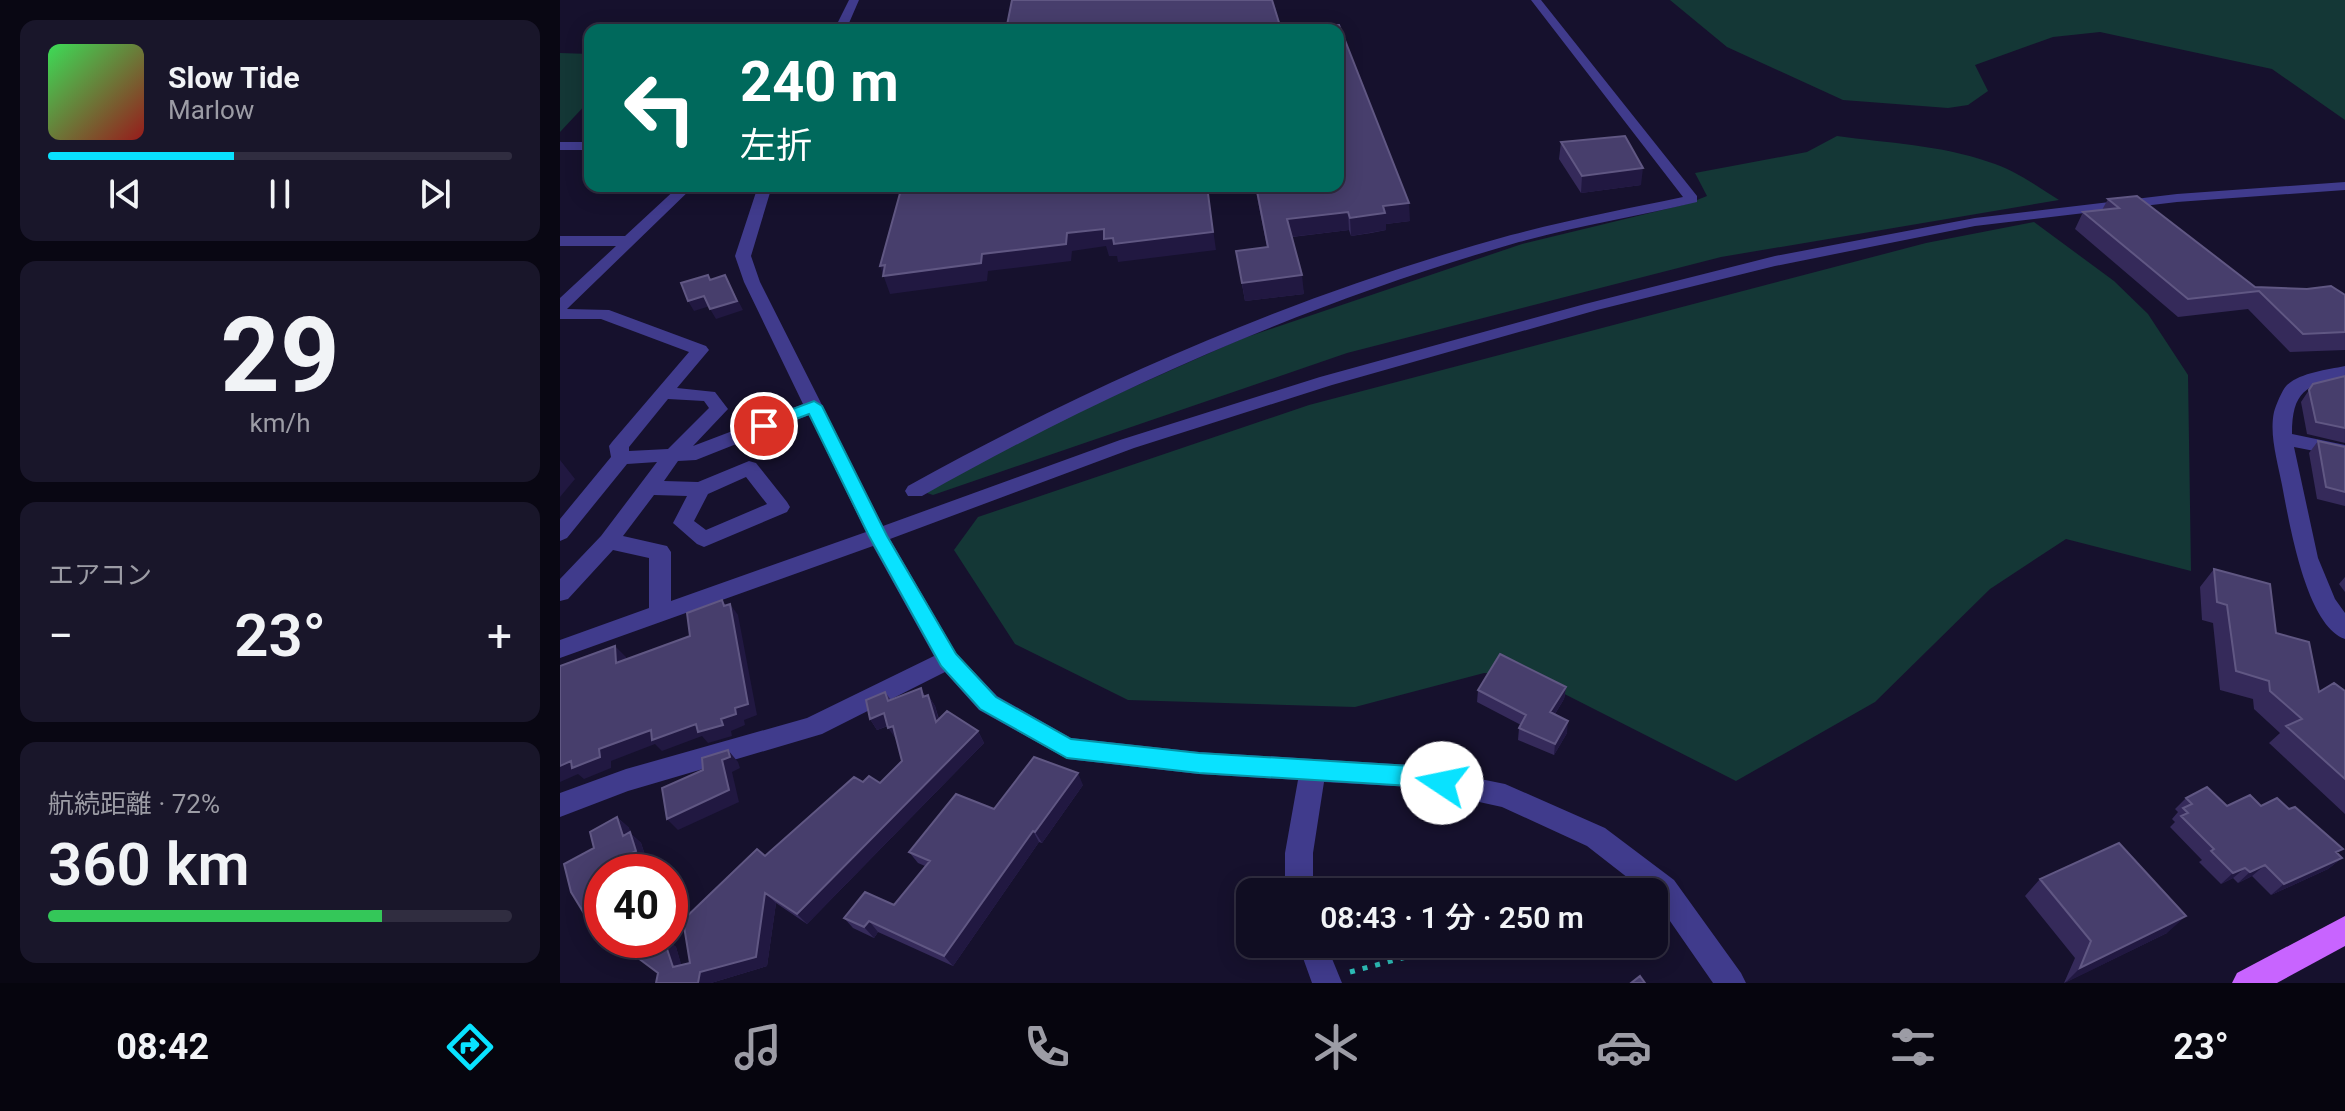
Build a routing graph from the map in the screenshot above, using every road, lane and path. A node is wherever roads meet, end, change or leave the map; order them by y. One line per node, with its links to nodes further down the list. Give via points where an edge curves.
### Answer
1 (854, 0): 3 (street)
2 (1536, 0): 22 (street, via 1692,199 1515,239 1359,289 1149,371 1003,440)
3 (843, 24)
4 (560, 146): 5 (street)
5 (584, 146)
6 (2345, 186): 24 (street, via 2177,198 1975,222 1775,261 1591,307 1221,413)
7 (681, 192): 10 (street)
8 (763, 192): 15 (street, via 743,256)
9 (560, 241): 10 (street)
10 (629, 241): 11 (street)
11 (560, 307)
12 (560, 314): 14 (street, via 603,314 700,350)
13 (2345, 371): 16 (street, via 2293,389 2283,413)
14 (664, 393): 18 (street, via 709,396 719,409); 19 (street, via 619,446)
15 (814, 406): 18 (street, via 689,455); 24 (street)
16 (2283, 438): 17 (street); 28 (street, via 2307,558 2325,603)
17 (2345, 451)
18 (673, 455): 19 (street); 20 (street)
19 (621, 458): 23 (street)
20 (648, 488): 21 (street); 25 (street)
21 (700, 489)
22 (915, 491)
23 (560, 533)
24 (878, 536): 27 (street); 30 (street)
25 (608, 541): 26 (street); 27 (street, via 660,552)
26 (560, 593)
27 (660, 613): 29 (street)
28 (2345, 630)
29 (560, 649)
30 (948, 660): 31 (street, via 988,703 1067,748); 32 (street, via 813,727 626,780)
31 (1313, 769): 33 (street); 38 (street, via 1411,776 1505,796 1596,837 1664,889)
32 (560, 805)
33 (1299, 878)
34 (2345, 930): 39 (main road)
35 (1316, 958): 37 (street)
36 (1406, 958): 37 (path)
37 (1323, 982)
38 (1731, 983)
39 (2247, 983)

